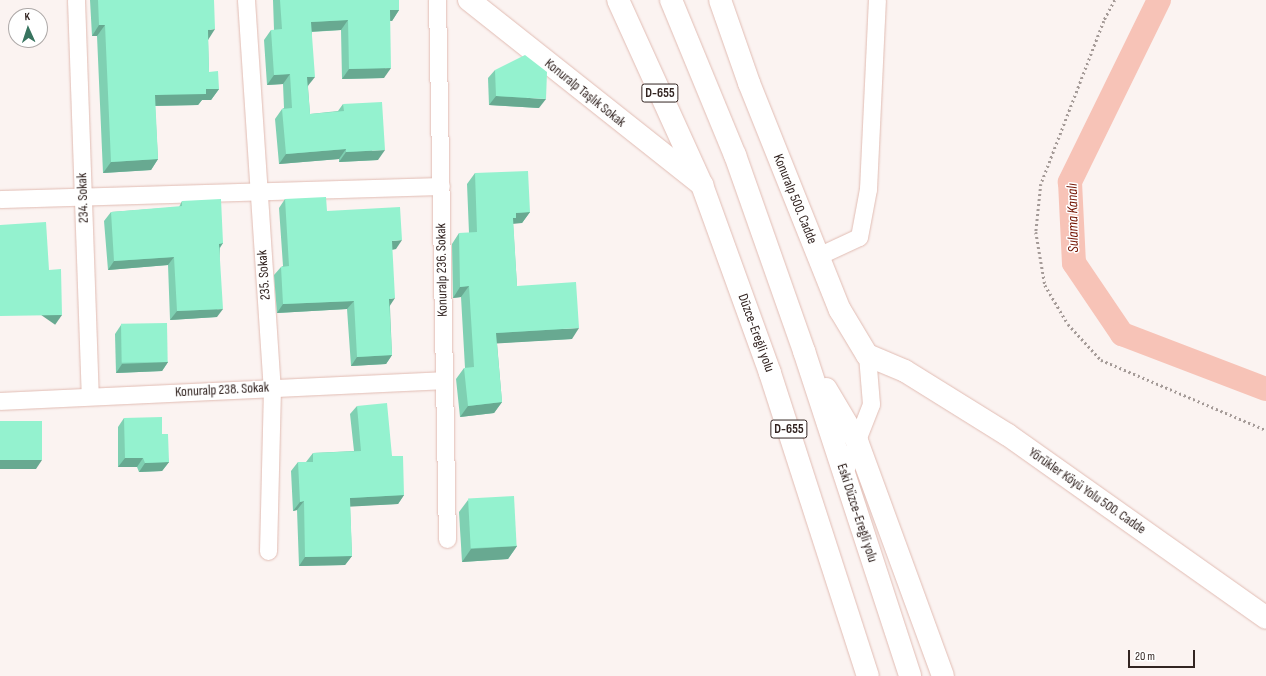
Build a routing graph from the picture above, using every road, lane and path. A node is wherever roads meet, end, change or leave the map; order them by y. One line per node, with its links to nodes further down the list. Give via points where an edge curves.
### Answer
1 (76, 0): 13 (street, 234. Sokak)
2 (246, 0): 12 (street, 235. Sokak)
3 (437, 0): 11 (street, Konuralp 236. Sokak)
4 (469, 0): 10 (main road, Konuralp Taşlık Sokak)
5 (618, 0): 10 (main road, Düzce-Ereğli yolu / D-655)
6 (671, 0): 16 (main road, via 734,155)
7 (720, 0): 15 (main road, Konuralp 500. Cadde, via 749,84)
8 (877, 0): 15 (street, via 868,189 859,237)
9 (1115, 0): 22 (path, via 1104,21 1041,184 1036,232 1045,284 1068,324 1101,360)
10 (702, 185): 28 (main road, Düzce-Ereğli yolu / D-655, via 770,373)
11 (441, 186): 12 (street); 18 (street, Konuralp 236. Sokak)
12 (259, 192): 13 (street); 19 (street, 235. Sokak)
13 (83, 197): 14 (street); 20 (street, 234. Sokak)
14 (0, 199)
15 (818, 256): 17 (main road, Konuralp 500. Cadde, via 840,310)
16 (804, 351): 23 (main road); 24 (main road, Eski Düzce-Ereğli yolu)
17 (867, 355): 23 (street, via 871,404); 27 (main road, Yörükler Köyü Yolu 500. Cadde, via 905,371 1008,435)
18 (444, 380): 19 (street, Konuralp 238. Sokak); 25 (street, Konuralp 236. Sokak)
19 (272, 388): 20 (street, Konuralp 238. Sokak); 26 (street, 235. Sokak)
20 (90, 396): 21 (street, Konuralp 238. Sokak)
21 (0, 400)
22 (1266, 430)
23 (857, 441): 24 (street); 30 (main road)
24 (844, 473): 29 (main road, Eski Düzce-Ereğli yolu)
25 (447, 539)
26 (268, 551)
27 (1266, 618)
28 (868, 676)
29 (910, 676)
30 (943, 676)

